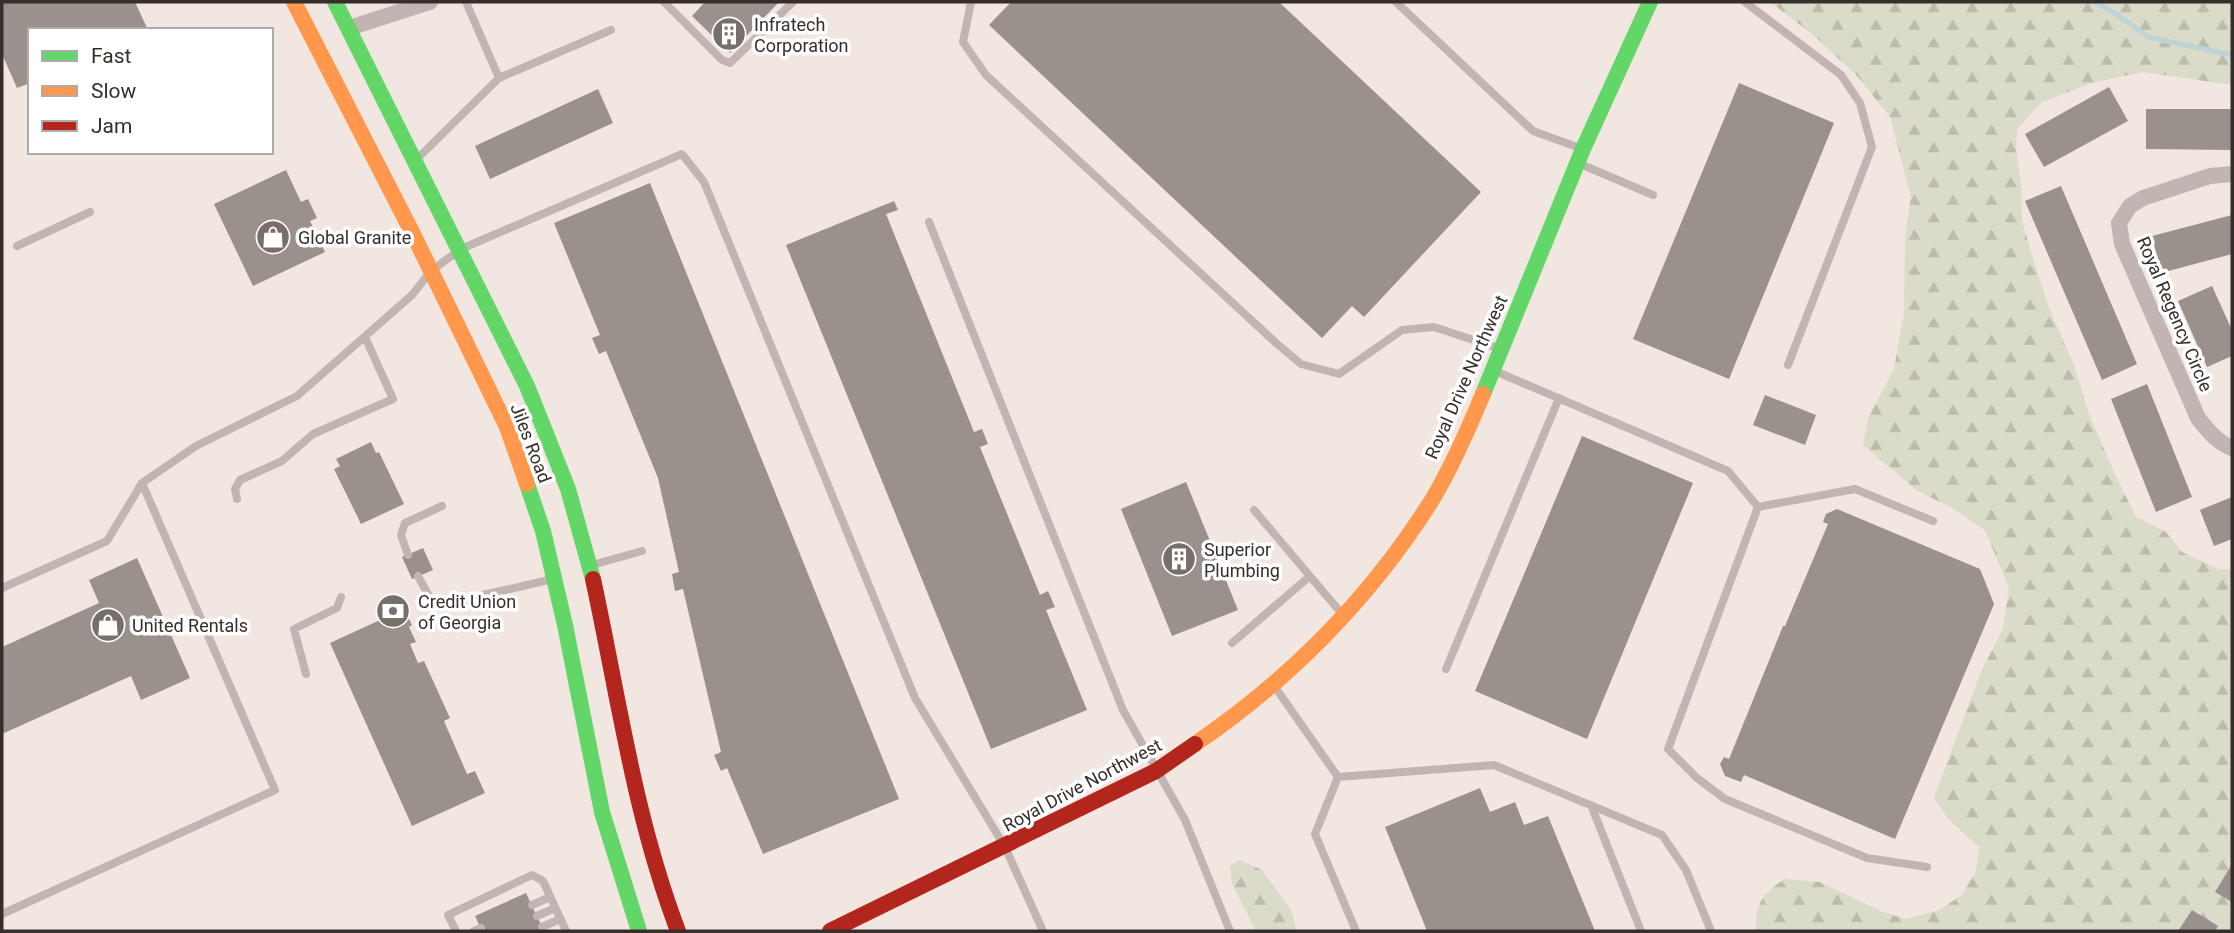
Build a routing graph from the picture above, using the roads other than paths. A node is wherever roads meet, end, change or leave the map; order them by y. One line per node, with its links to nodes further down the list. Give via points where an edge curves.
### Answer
1 (294, 2): 22 (street, Jiles Road)
2 (335, 2): 11 (street, Jiles Road)
3 (430, 2): 11 (street)
4 (466, 2): 13 (lane)
5 (664, 2): 6 (lane, via 730,63)
6 (793, 2)
7 (971, 2): 24 (lane, via 963,42 986,75 1301,364 1339,374 1402,330 1434,327)
8 (1396, 2): 14 (lane, via 1533,131)
9 (1650, 2): 14 (street, Royal Drive Northwest)
10 (1745, 2): 25 (lane, via 1841,75 1860,103 1872,147)
11 (349, 28): 15 (street, Jiles Road)
12 (611, 30): 13 (lane)
13 (499, 78): 15 (lane)
14 (1580, 156): 17 (lane); 24 (street, Royal Drive Northwest)
15 (416, 160): 21 (street, Jiles Road)
16 (2232, 174): 28 (street, Royal Regency Circle, via 2210,176 2143,198 2130,206 2119,223 2122,244 2198,418 2223,445)
17 (1653, 195)
18 (90, 212): 20 (lane)
19 (929, 222): 48 (lane, via 1123,710)
20 (18, 246)
21 (461, 249): 22 (lane); 37 (street, Jiles Road, via 538,410 579,524); 51 (lane, via 682,154 704,182 915,698)
22 (431, 271): 23 (lane, via 412,295); 40 (street, Jiles Road, via 507,427)
23 (365, 337): 29 (lane, via 297,397 196,446); 30 (lane, via 393,399 313,434 282,461 240,480)
24 (1501, 349): 26 (street, Royal Drive Northwest)
25 (1788, 365)
26 (1492, 370): 27 (lane); 43 (street, Royal Drive Northwest, via 1433,498)
27 (1559, 398): 32 (lane, via 1728,471); 45 (lane)
28 (2232, 448)
29 (142, 483): 41 (lane, via 107,541); 56 (lane, via 275,790)
30 (237, 499)
31 (442, 506): 36 (lane, via 405,523 401,535)
32 (1758, 507): 34 (lane, via 1855,489); 52 (lane, via 1668,749 1725,799 1867,858)
33 (1254, 510): 39 (lane)
34 (1933, 521)
35 (642, 551): 37 (lane)
36 (408, 555)
37 (589, 566): 63 (street, Jiles Road, via 635,797)
38 (418, 576): 40 (lane, via 431,600 451,605)
39 (1310, 576): 43 (lane); 44 (lane)
40 (555, 579): 62 (street, Jiles Road, via 602,812)
41 (2, 588)
42 (341, 597): 46 (lane, via 337,608 294,629)
43 (1344, 616): 47 (street, Royal Drive Northwest)
44 (1232, 643)
45 (1446, 668)
46 (306, 674)
47 (1274, 685): 48 (street, Royal Drive Northwest); 49 (lane)
48 (1156, 771): 51 (street, Royal Drive Northwest); 66 (lane, via 1185,820)
49 (1338, 777): 50 (lane, via 1494,765); 67 (lane, via 1315,834)
50 (1591, 805): 68 (lane); 69 (lane, via 1662,835 1686,870)
51 (1005, 847): 64 (street, Royal Drive Northwest); 65 (lane)
52 (1927, 867)
53 (550, 897): 54 (lane); 55 (lane); 60 (lane, via 543,881 532,876 448,915)
54 (532, 905)
55 (555, 908): 57 (lane); 58 (lane)
56 (2, 914)
57 (537, 916)
58 (560, 919): 59 (lane); 61 (lane)
59 (542, 927)
60 (456, 931)
61 (566, 931)
62 (639, 931)
63 (678, 931)
64 (830, 931)
65 (1043, 931)
66 (1230, 931)
67 (1356, 931)
68 (1641, 931)
69 (1711, 931)

